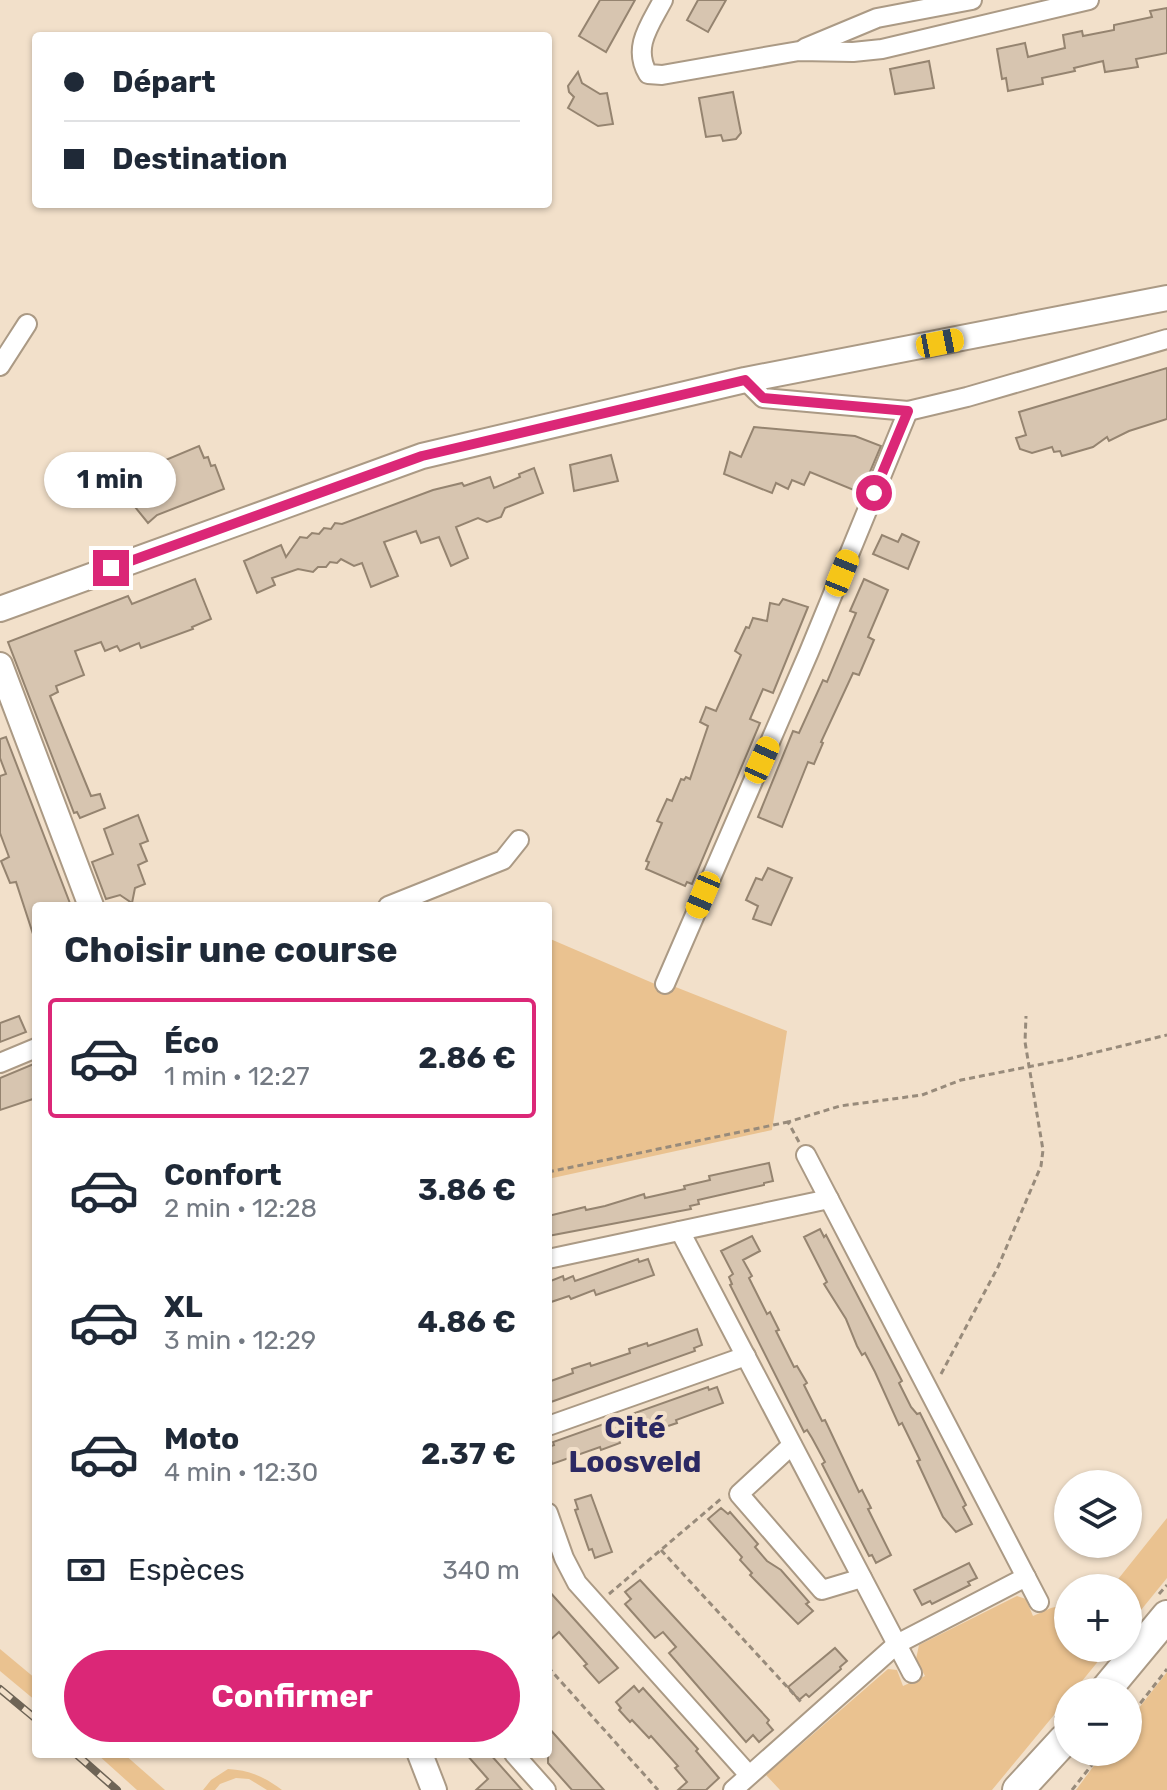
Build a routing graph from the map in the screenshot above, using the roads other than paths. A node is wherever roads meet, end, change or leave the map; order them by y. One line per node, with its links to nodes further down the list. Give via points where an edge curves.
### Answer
1 (663, 0): 4 (street, via 640,49 648,74)
2 (972, 0): 4 (street, via 877,18)
3 (1089, 0): 4 (street, via 882,49)
4 (799, 51)
5 (1167, 298): 9 (main road)
6 (27, 324): 8 (street)
7 (1167, 339): 10 (street)
8 (0, 366)
9 (745, 380): 10 (street, via 763,398); 11 (main road, via 422,456)
10 (908, 411): 16 (street)
11 (0, 609)
12 (0, 665): 14 (main road)
13 (519, 840): 15 (street, via 503,860)
14 (89, 902)
15 (398, 902)
16 (665, 984)
17 (32, 1050): 18 (street)
18 (0, 1063)
19 (806, 1155): 20 (street)
20 (829, 1199): 21 (street); 27 (street)
21 (680, 1231): 22 (street); 23 (street)
22 (552, 1258)
23 (746, 1356): 24 (street); 25 (street)
24 (552, 1425)
25 (792, 1445): 28 (street); 28 (street, via 739,1494 822,1590)
26 (552, 1524): 38 (street, via 577,1583)
27 (1026, 1577): 29 (street); 31 (street)
28 (862, 1578): 31 (street)
29 (1039, 1602)
30 (1167, 1616): 33 (highway)
31 (897, 1644): 32 (street); 38 (street)
32 (912, 1673)
33 (1116, 1678)
34 (1054, 1750): 42 (highway)
35 (422, 1758): 39 (main road)
36 (518, 1758): 40 (street)
37 (1054, 1759): 43 (highway)
38 (749, 1775): 41 (street)
39 (434, 1790)
40 (546, 1790)
41 (733, 1790)
42 (1018, 1790)
43 (1037, 1790)

